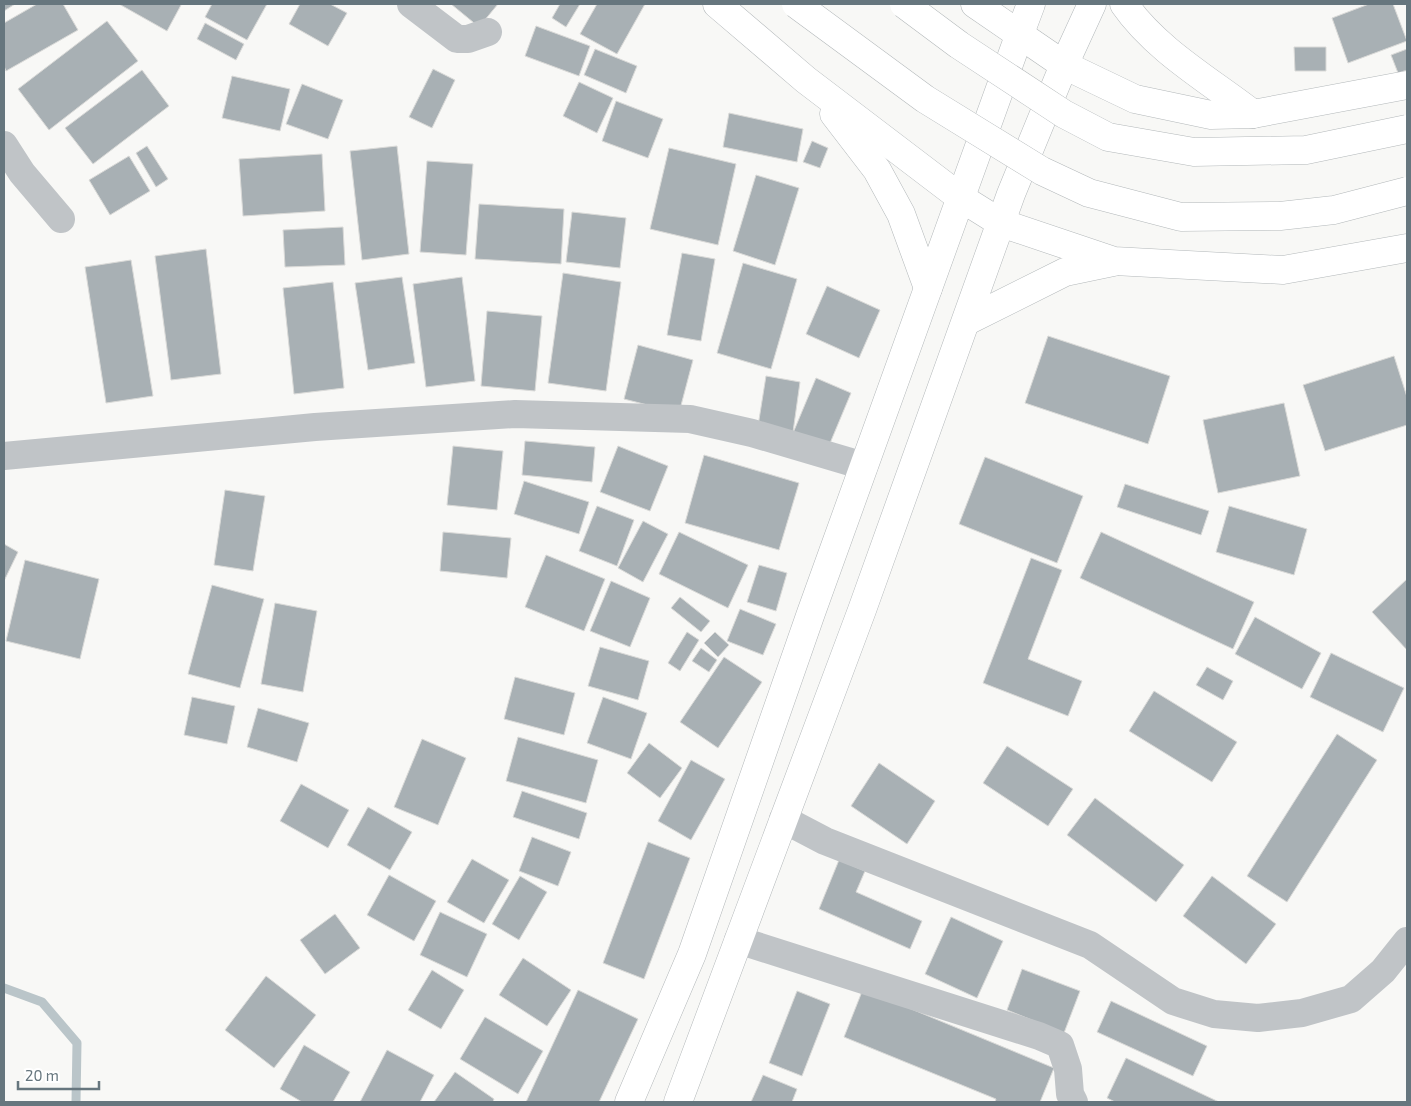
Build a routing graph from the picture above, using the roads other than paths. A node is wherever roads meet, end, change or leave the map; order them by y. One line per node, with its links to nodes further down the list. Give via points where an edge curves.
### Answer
1 (411, 4): 9 (street, via 457,39)
2 (716, 4): 12 (main road)
3 (796, 4): 17 (main road, bridge, via 925,99 1042,171 1089,193 1181,217 1280,216 1334,210)
4 (904, 4): 15 (main road, bridge, via 1056,109 1108,137 1194,152 1306,150)
5 (975, 4): 10 (main road)
6 (1031, 4): 10 (main road)
7 (1092, 4): 11 (main road)
8 (1124, 4): 14 (main road, via 1169,51)
9 (488, 32)
10 (1019, 36): 11 (main road); 18 (main road)
11 (1064, 65): 14 (main road, via 1135,99 1211,115); 20 (main road)
12 (806, 80): 18 (main road); 23 (main road, via 877,170 901,214)
13 (1407, 85): 14 (main road)
14 (1253, 114)
15 (1407, 129)
16 (4, 145): 19 (street, via 22,173)
17 (1407, 191)
18 (961, 198): 20 (main road); 23 (main road)
19 (61, 218)
20 (1001, 224): 22 (main road); 24 (main road)
21 (1407, 248): 22 (main road, via 1283,270)
22 (1114, 261): 24 (main road, via 1065,272)
23 (928, 288): 26 (main road)
24 (967, 321): 27 (main road)
25 (4, 456): 26 (street, via 315,427 533,414 690,419 752,433)
26 (864, 466): 30 (main road, via 692,954)
27 (783, 819): 28 (main road); 29 (street, via 825,841 1090,944 1173,1001 1214,1014 1258,1018 1302,1013 1351,999 1383,971)
28 (738, 940): 31 (main road); 32 (street, via 1060,1045)
29 (1407, 941)
30 (629, 1102)
31 (678, 1102)
32 (1074, 1102)

